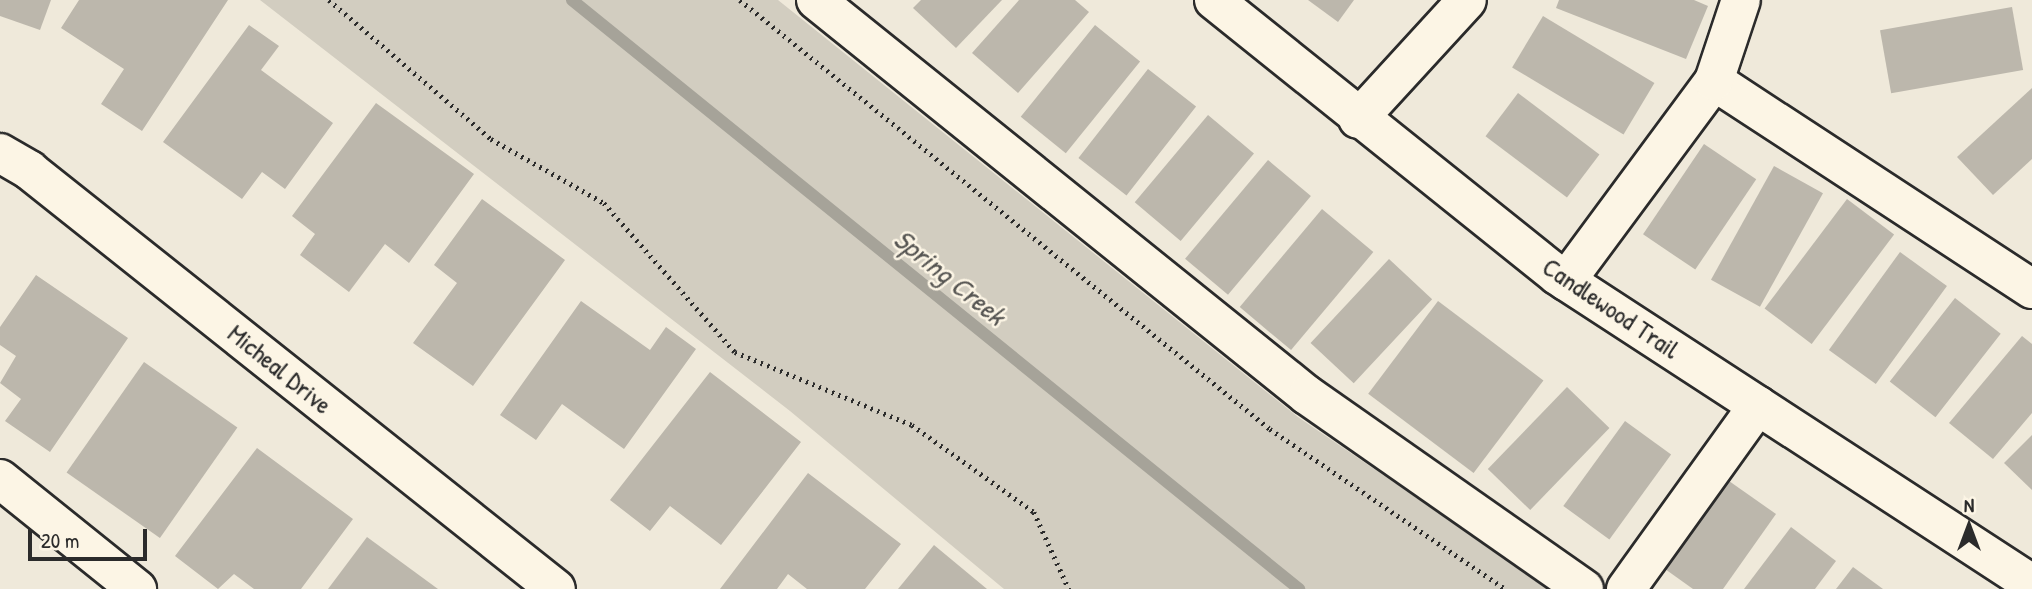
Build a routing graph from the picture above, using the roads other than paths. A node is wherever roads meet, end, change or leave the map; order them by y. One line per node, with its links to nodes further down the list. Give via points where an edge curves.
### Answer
1 (816, 0): 15 (street, via 1307,395)
2 (1214, 0): 6 (street, Candlewood Trail)
3 (1468, 0): 6 (street)
4 (1741, 0): 5 (street)
5 (1714, 81): 8 (street); 9 (street)
6 (1358, 119): 8 (street, Candlewood Trail)
7 (0, 153): 14 (street, Micheal Drive, via 29,170)
8 (1566, 281): 10 (street, Candlewood Trail)
9 (2032, 289)
10 (1758, 405): 12 (street, Candlewood Trail); 16 (street)
11 (0, 479): 13 (street)
12 (2032, 584)
13 (137, 589)
14 (556, 589)
15 (1584, 589)
16 (1626, 589)

